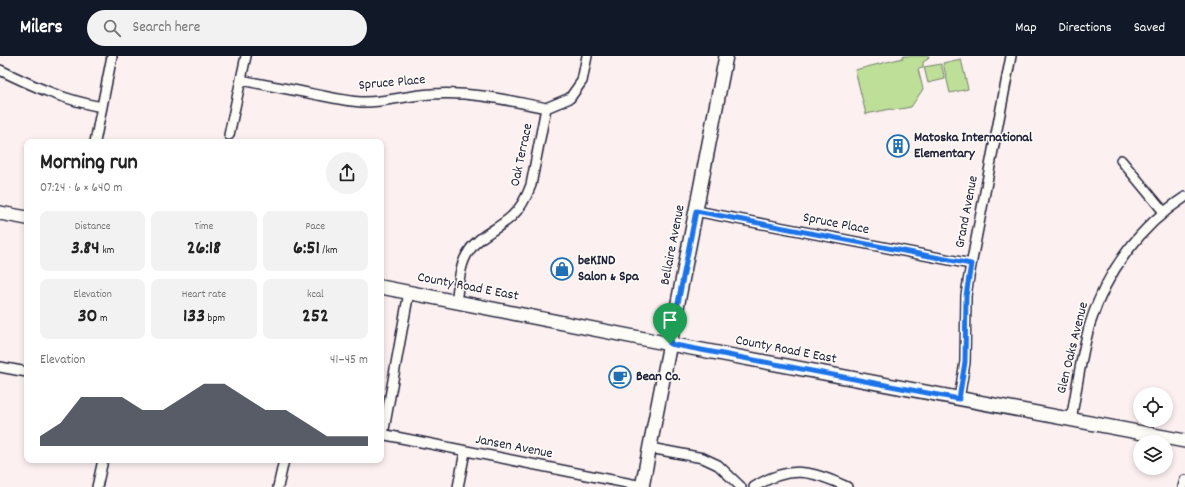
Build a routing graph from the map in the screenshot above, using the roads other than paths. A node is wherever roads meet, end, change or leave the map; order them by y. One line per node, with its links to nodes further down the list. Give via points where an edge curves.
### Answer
1 (112, 56): 8 (street)
2 (246, 56): 7 (street)
3 (587, 56): 9 (street, Oak Terrace, via 582,81 570,98)
4 (726, 56): 14 (main road, Bellaire Avenue)
5 (1011, 56): 18 (street, Grand Avenue)
6 (0, 70): 8 (street, via 58,96)
7 (241, 80): 9 (street, Spruce Place, via 362,102 456,93 482,95); 10 (street)
8 (102, 107): 11 (street)
9 (546, 108): 21 (street, Oak Terrace, via 527,196 512,217 482,237 468,251 461,269)
10 (229, 135)
11 (96, 139)
12 (1121, 160): 15 (street)
13 (1185, 196): 15 (street, Glen Oaks Avenue)
14 (696, 211): 18 (street, Spruce Place); 22 (main road, Bellaire Avenue)
15 (1164, 212): 26 (street, Glen Oaks Avenue, via 1123,257 1098,301 1084,348)
16 (0, 213): 17 (main road)
17 (24, 217)
18 (971, 264): 25 (street, Grand Avenue, via 966,296 965,362)
19 (384, 288): 20 (main road, County Road E East)
20 (409, 292): 21 (main road, County Road E East); 27 (street)
21 (456, 301): 22 (main road, County Road E East)
22 (670, 344): 25 (main road, County Road E East); 30 (main road, Bellaire Avenue)
23 (0, 367): 24 (street)
24 (24, 371)
25 (959, 399): 26 (main road, County Road E East)
26 (1071, 420): 29 (main road, County Road E East)
27 (384, 424)
28 (384, 435): 31 (street, Jansen Avenue)
29 (1185, 441)
30 (650, 448): 35 (main road, Bellaire Avenue); 39 (street, via 713,462)
31 (465, 452): 35 (street, Jansen Avenue); 38 (street)
32 (102, 463): 36 (street)
33 (283, 463): 37 (street)
34 (1185, 480): 42 (street)
35 (642, 486)
36 (97, 487)
37 (278, 487)
38 (458, 487)
39 (741, 487)
40 (754, 487): 41 (street, via 778,475 805,472 829,478)
41 (847, 487)
42 (1183, 487)

